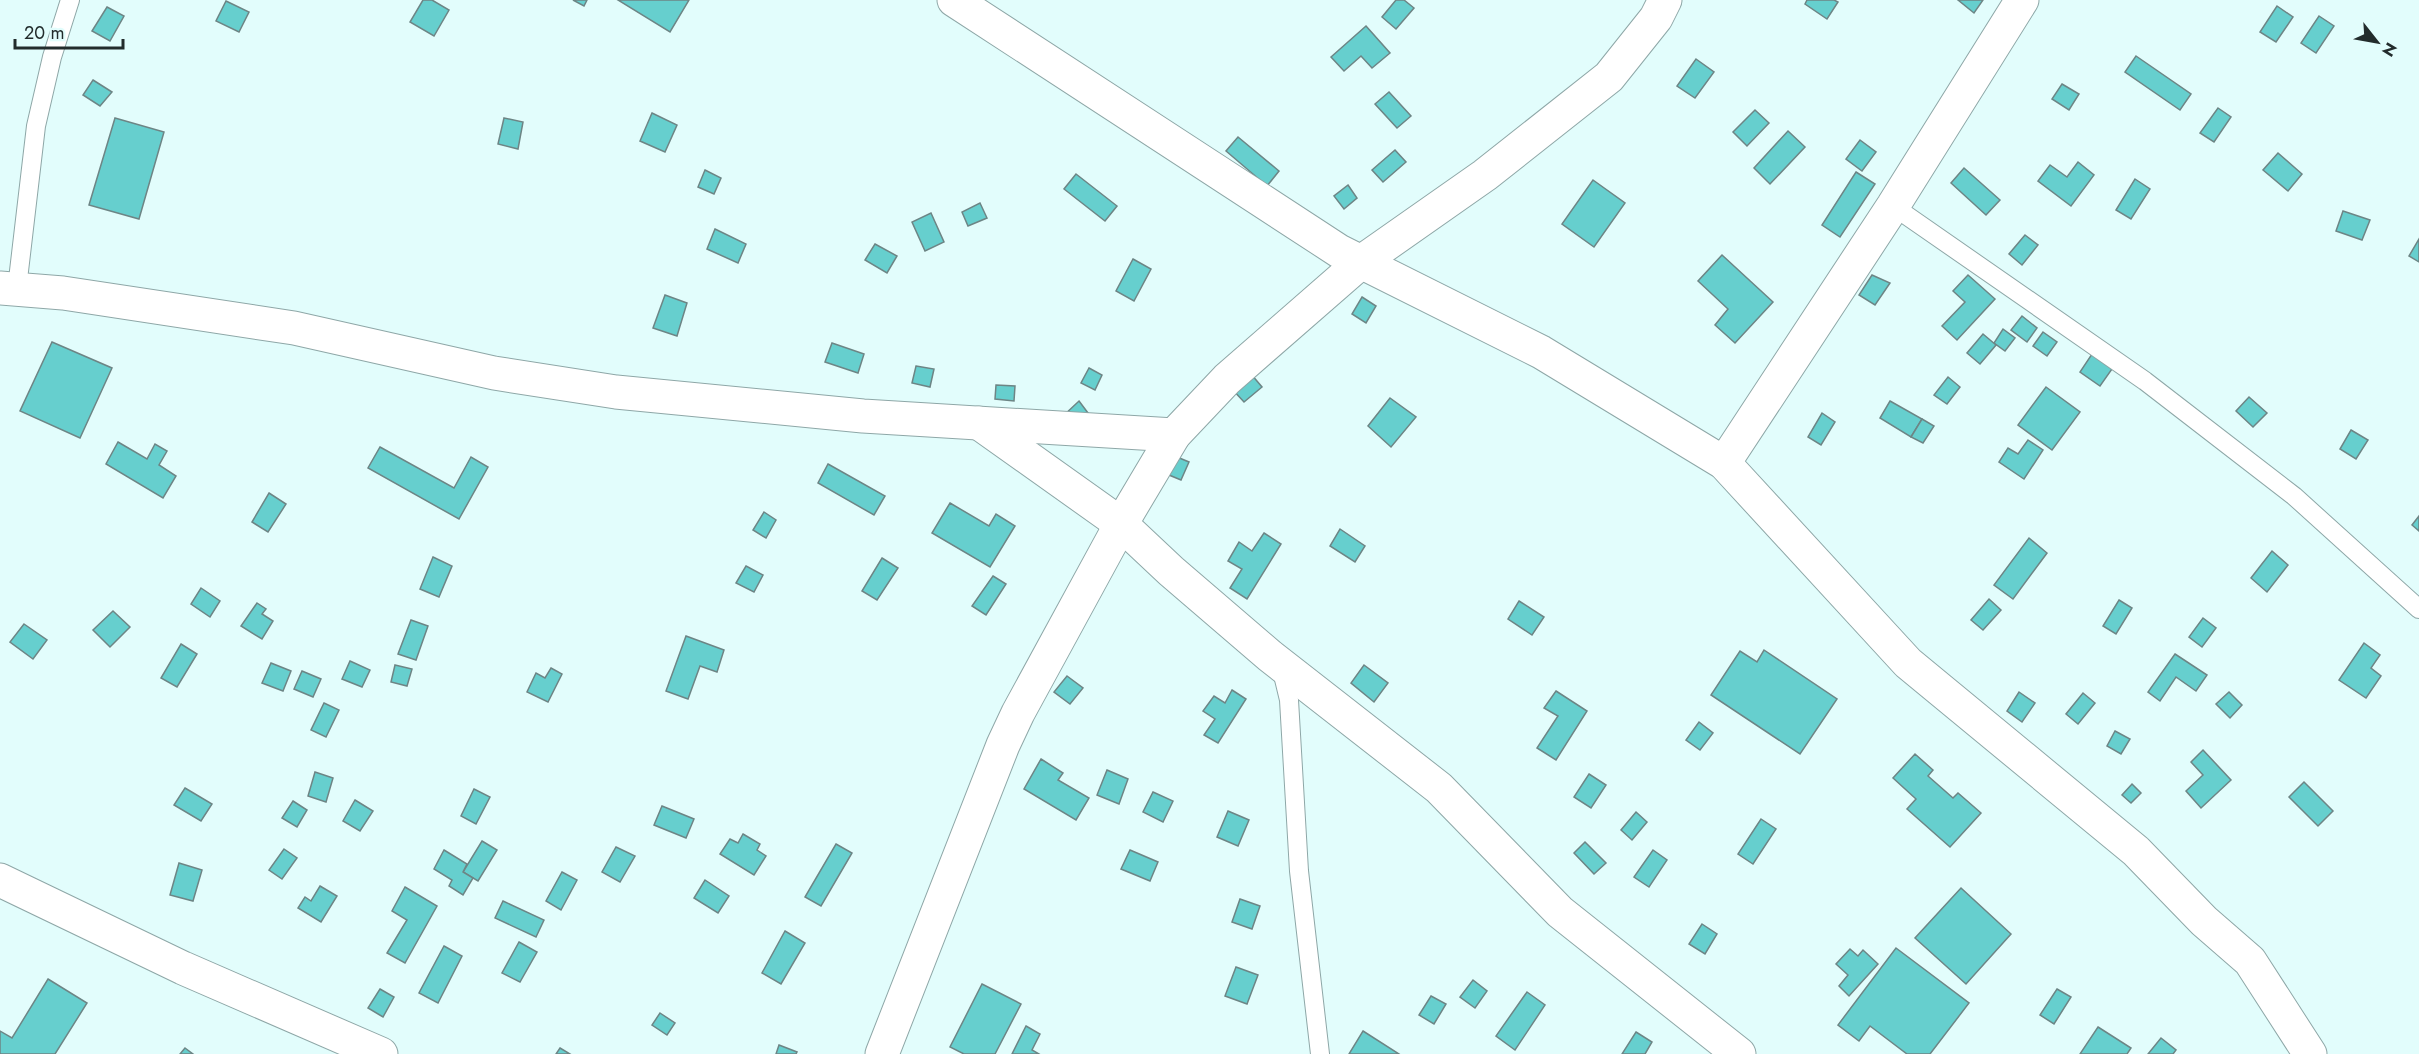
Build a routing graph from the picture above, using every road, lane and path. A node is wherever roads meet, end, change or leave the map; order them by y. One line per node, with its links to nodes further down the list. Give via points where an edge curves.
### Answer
1 (70, 0): 7 (lane, via 36,126)
2 (954, 0): 6 (street)
3 (1665, 0): 6 (street, via 1638,42 1600,85 1485,175)
4 (2022, 0): 5 (street)
5 (1893, 206): 10 (street); 12 (lane, via 2145,381 2294,496)
6 (1361, 262): 9 (street, via 1227,379); 10 (street, via 1541,352)
7 (9, 288): 8 (street, via 294,328 494,373 616,392)
8 (979, 423): 9 (street); 11 (street)
9 (1174, 435): 11 (street)
10 (1724, 463): 19 (street, via 1908,663 2136,851 2204,921 2250,961)
11 (1121, 524): 13 (street); 16 (street, via 1003,745)
12 (2419, 609)
13 (1270, 656): 17 (lane, via 1283,675 1289,700 1299,871); 18 (street, via 1439,789 1560,912)
14 (0, 880): 15 (street, via 183,968)
15 (381, 1054)
16 (882, 1054)
17 (1320, 1054)
18 (1739, 1054)
19 (2310, 1054)

